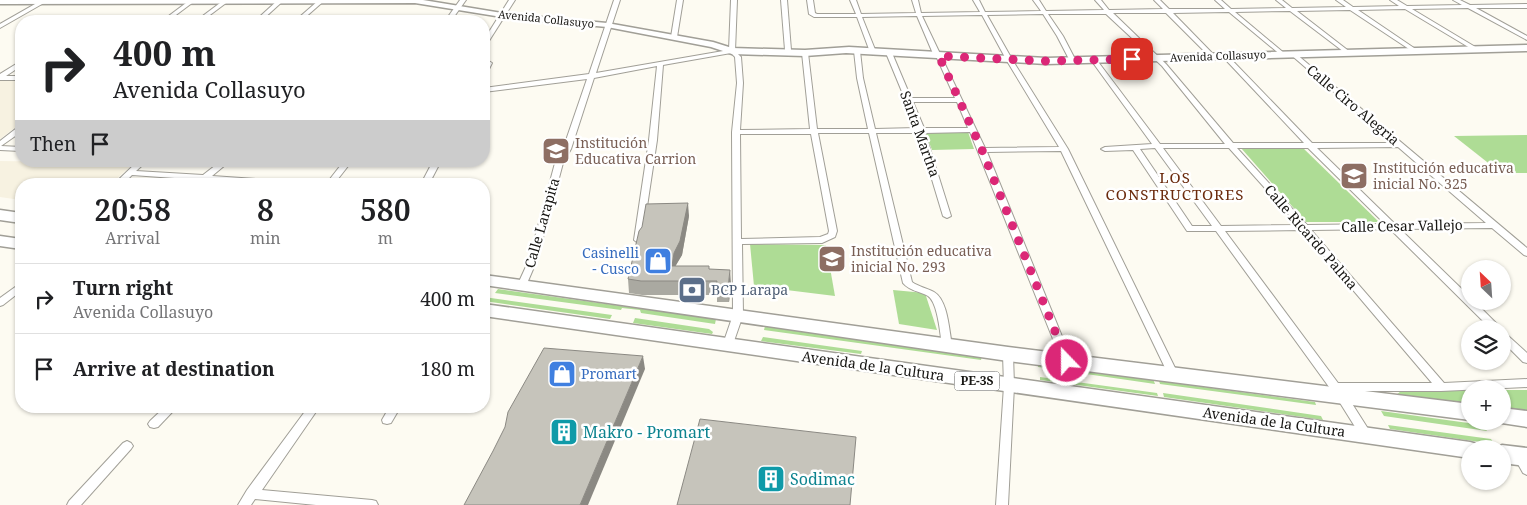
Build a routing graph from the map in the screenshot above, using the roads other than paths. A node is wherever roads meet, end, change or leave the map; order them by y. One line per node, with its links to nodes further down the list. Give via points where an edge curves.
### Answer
1 (227, 0): 2 (street, Avenida Collasuyo); 24 (street, Avenida Collasuyo); 40 (street)
2 (273, 0): 25 (street, Avenida Collasuyo)
3 (322, 0): 25 (street, Avenida Collasuyo); 30 (street, Avenida Collasuyo, via 415,1); 42 (street)
4 (463, 0): 30 (street)
5 (512, 0): 44 (street)
6 (617, 0): 48 (street, Calle Larapita)
7 (680, 0): 51 (street)
8 (734, 0): 54 (street)
9 (784, 0): 56 (street)
10 (810, 0): 46 (street, via 814,16)
11 (853, 0): 46 (street)
12 (915, 0): 45 (street)
13 (976, 0): 37 (street)
14 (1036, 0): 36 (street)
15 (1098, 0): 35 (street, Calle Ricardo Palma)
16 (1157, 0): 34 (street)
17 (1218, 0): 33 (street)
18 (1279, 0): 32 (street)
19 (1339, 0): 31 (street)
20 (1393, 0): 29 (street)
21 (1456, 0): 28 (street)
22 (1519, 0): 27 (street)
23 (45, 1): 24 (street, Avenida Collasuyo); 26 (street, Avenida Collasuyo); 38 (street)
24 (192, 1): 39 (street)
25 (280, 1): 41 (street)
26 (0, 2)
27 (1527, 4): 28 (street)
28 (1467, 6): 29 (street); 52 (street)
29 (1406, 7): 31 (street); 55 (street)
30 (457, 8): 43 (street); 44 (street, Avenida Collasuyo)
31 (1350, 8): 32 (street); 58 (street)
32 (1291, 9): 33 (street); 60 (street)
33 (1229, 10): 34 (street); 62 (street)
34 (1168, 11): 35 (street); 65 (street)
35 (1108, 12): 36 (street); 67 (street, Calle Ricardo Palma)
36 (1045, 13): 37 (street); 70 (street)
37 (984, 14): 45 (street); 69 (street)
38 (20, 15)
39 (173, 15)
40 (207, 15)
41 (265, 15)
42 (305, 15)
43 (452, 15)
44 (502, 15): 48 (street, Avenida Collasuyo); 50 (street)
45 (919, 15): 46 (street); 64 (street)
46 (860, 16): 59 (street)
47 (15, 18): 49 (street)
48 (607, 25): 51 (street, Avenida Collasuyo); 73 (street, Calle Larapita)
49 (0, 26)
50 (490, 34)
51 (674, 37): 54 (street, Avenida Collasuyo)
52 (1527, 38)
53 (1527, 48): 55 (street, Avenida Collasuyo)
54 (732, 49): 56 (street, Avenida Collasuyo); 56 (street, Avenida Collasuyo); 71 (street); 82 (street, via 738,57 740,83)
55 (1475, 49): 58 (street, Avenida Collasuyo)
56 (796, 51): 57 (street, Avenida Collasuyo); 83 (street)
57 (853, 51): 59 (street, Avenida Collasuyo); 81 (street)
58 (1415, 51): 60 (street, Avenida Collasuyo)
59 (873, 52): 61 (street, Avenida Collasuyo)
60 (1348, 52): 63 (street, Avenida Collasuyo)
61 (889, 54): 64 (street, Avenida Collasuyo); 77 (street, Santa Martha)
62 (1282, 54): 63 (street, Avenida Collasuyo); 66 (street, Avenida Collasuyo)
63 (1293, 54): 87 (street, Calle Ciro Alegria)
64 (938, 56): 69 (street, Avenida Collasuyo); 78 (street)
65 (1212, 56): 66 (street, Avenida Collasuyo); 67 (street, Avenida Collasuyo)
66 (1225, 56): 86 (street)
67 (1156, 59): 68 (street, Avenida Collasuyo); 89 (street, Calle Ricardo Palma)
68 (1094, 60): 70 (street, Avenida Collasuyo); 88 (street)
69 (1010, 61): 70 (street, Avenida Collasuyo); 93 (street)
70 (1073, 61)
71 (660, 64): 73 (street); 111 (street)
72 (15, 67): 74 (street)
73 (592, 76): 76 (street); 116 (street, Calle Larapita, via 567,149 561,157)
74 (0, 78): 75 (street)
75 (15, 78)
76 (490, 89)
77 (908, 100): 78 (street); 79 (street, Santa Martha)
78 (959, 100): 80 (street)
79 (920, 130): 80 (street); 81 (street); 104 (street, Santa Martha)
80 (973, 130): 95 (street)
81 (873, 131): 83 (street); 124 (street, via 908,283 933,295 938,303)
82 (736, 132): 83 (street); 112 (street)
83 (814, 132): 112 (street, via 832,235 822,240)
84 (15, 133): 85 (street)
85 (0, 144)
86 (1310, 145): 87 (street); 89 (street); 107 (street)
87 (1400, 145): 106 (street, Calle Ciro Alegria)
88 (1157, 146): 89 (street); 90 (street); 109 (street)
89 (1230, 146): 108 (street, Calle Ricardo Palma)
90 (1135, 147): 94 (street); 109 (street, Calle Cesar Vallejo, via 1190,229)
91 (0, 148): 92 (street)
92 (15, 149)
93 (1064, 149): 95 (street); 128 (street)
94 (1105, 149)
95 (982, 150): 127 (street)
96 (136, 167): 99 (street)
97 (219, 167): 101 (street)
98 (343, 167): 102 (street)
99 (130, 173): 100 (street); 101 (street)
100 (125, 178)
101 (205, 178)
102 (335, 178)
103 (0, 215): 105 (highway)
104 (947, 216)
105 (15, 217)
106 (1495, 225): 107 (street, Calle Cesar Vallejo); 114 (street, Calle Ciro Alegria)
107 (1393, 226): 108 (street, Calle Cesar Vallejo); 121 (street)
108 (1305, 228): 109 (street, Calle Cesar Vallejo); 131 (street, Calle Ricardo Palma)
109 (1219, 229): 132 (street)
110 (0, 241): 113 (highway)
111 (638, 241)
112 (737, 242): 120 (street)
113 (15, 243)
114 (1527, 253)
115 (490, 281): 116 (highway, PE-3S)
116 (522, 286): 120 (highway, PE-3S)
117 (15, 291): 118 (street)
118 (0, 302)
119 (490, 311): 122 (highway, Avenida de la Cultura / PE-3S)
120 (738, 315): 122 (street); 124 (highway, PE-3S)
121 (1488, 320)
122 (728, 344): 130 (highway, Avenida de la Cultura / PE-3S)
123 (1511, 344): 126 (street)
124 (947, 345): 125 (highway, PE-3S)
125 (1008, 354): 127 (highway, PE-3S); 130 (street)
126 (1527, 359)
127 (1067, 361): 128 (highway, PE-3S)
128 (1173, 374): 132 (highway, PE-3S)
129 (1527, 383): 131 (street)
130 (1008, 386): 141 (highway, Avenida de la Cultura / PE-3S); 149 (street)
131 (1441, 387): 132 (street)
132 (1338, 391): 133 (highway, PE-3S); 141 (street)
133 (1461, 411)
134 (166, 413): 140 (street)
135 (310, 413): 144 (street)
136 (392, 413): 138 (street)
137 (1511, 417): 139 (highway)
138 (387, 420)
139 (1527, 420)
140 (154, 424)
141 (1366, 435): 143 (highway, Avenida de la Cultura / PE-3S)
142 (127, 446): 146 (street)
143 (1461, 449)
144 (251, 494): 145 (street); 147 (street)
145 (347, 504): 148 (street)
146 (73, 505)
147 (244, 505)
148 (372, 505)
149 (1002, 505)

